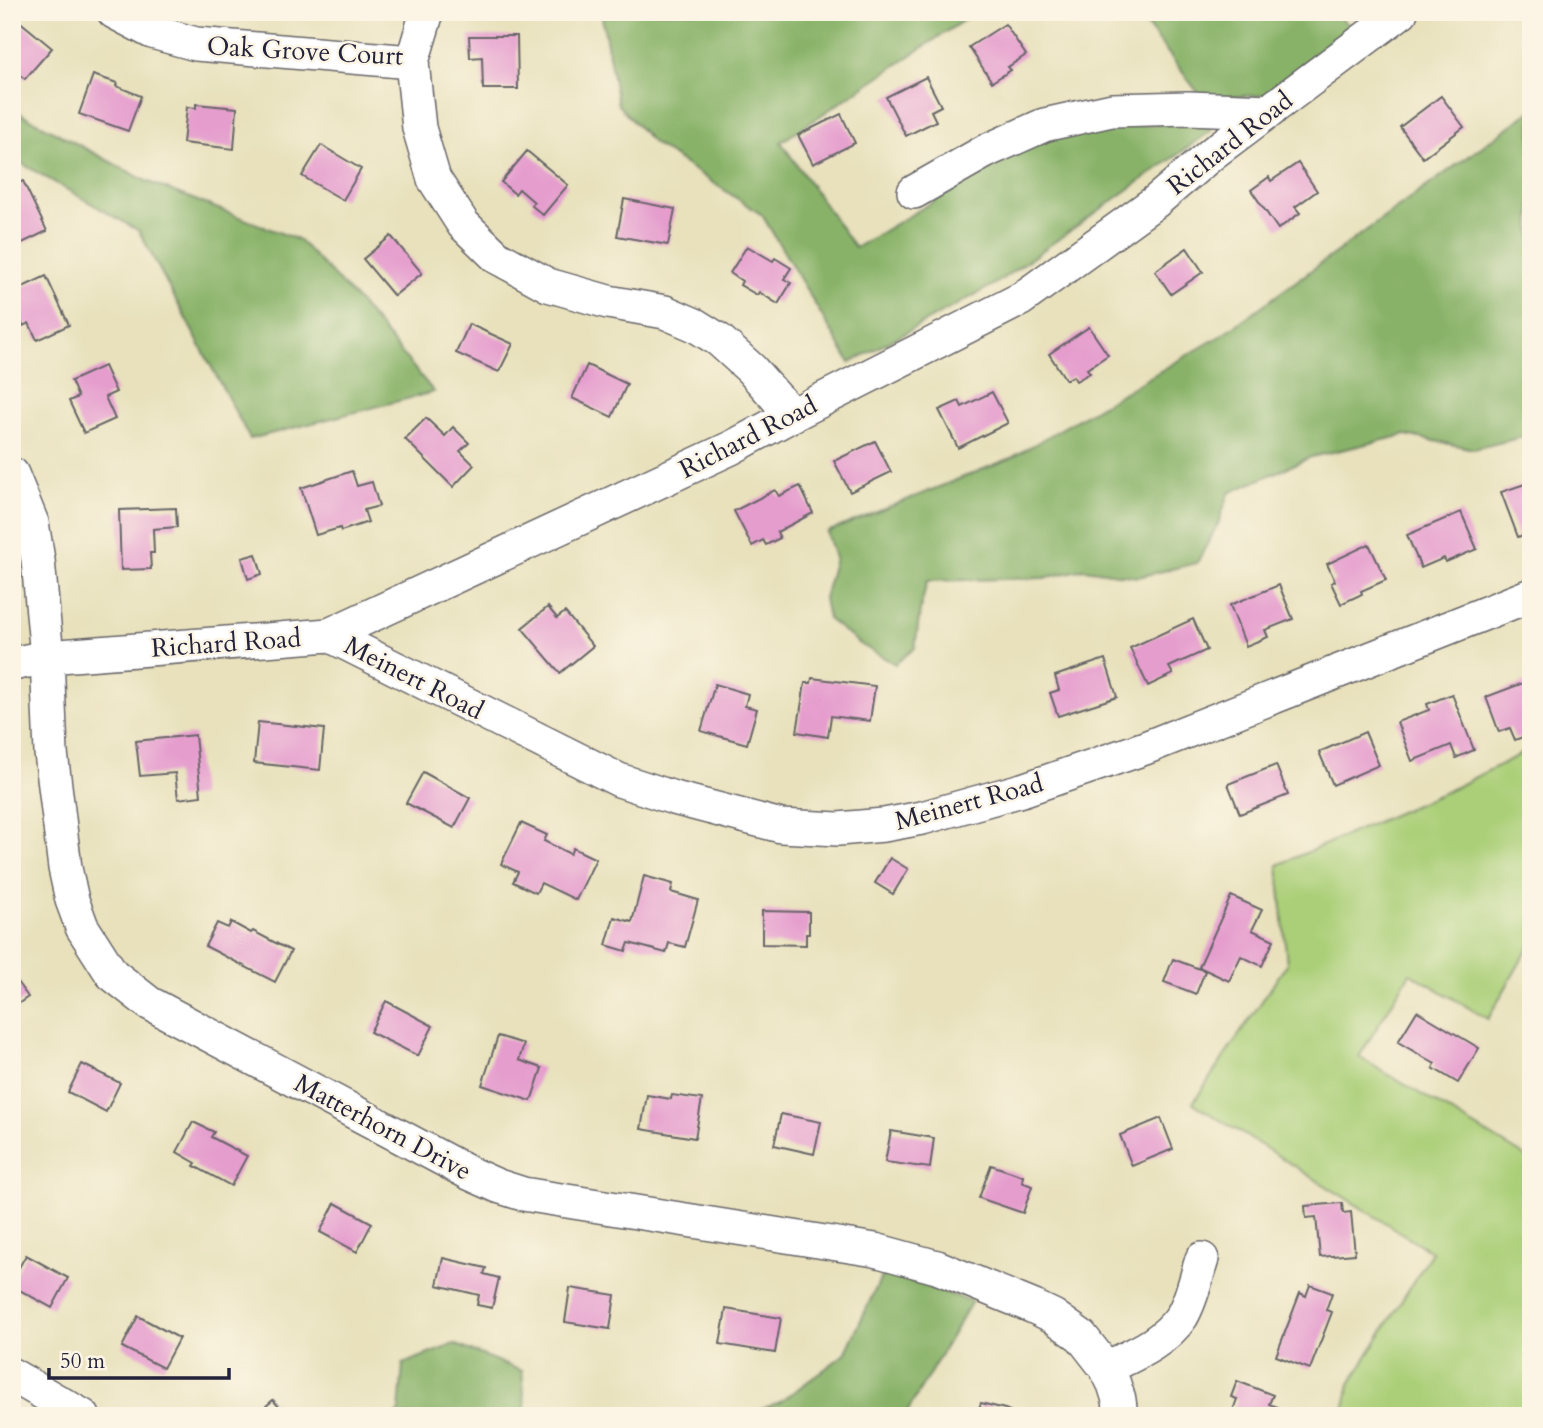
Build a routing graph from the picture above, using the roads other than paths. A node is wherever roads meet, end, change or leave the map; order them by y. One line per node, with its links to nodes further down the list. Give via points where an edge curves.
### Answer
1 (114, 12): 4 (street, Oak Grove Court, via 152,32 196,44)
2 (427, 12): 4 (street, Oak Grove Court)
3 (1401, 12): 5 (street, Richard Road)
4 (412, 62): 7 (street, via 419,128 434,179 463,224 489,249 548,285 666,312 695,325 751,369)
5 (1270, 111): 6 (street, via 1112,110 1044,125); 7 (street, Richard Road, via 1155,202 1020,299)
6 (914, 192)
7 (792, 415): 10 (street, Richard Road, via 731,448)
8 (12, 474): 11 (street, Matterhorn Drive, via 32,523)
9 (1531, 595): 10 (street, Meinert Road, via 1145,748 1022,790 922,818 838,829 781,826 619,780)
10 (329, 635): 11 (street, Richard Road)
11 (47, 657): 12 (street, Richard Road); 14 (street, Matterhorn Drive, via 51,753 72,900 82,927 112,974 149,1003 498,1186 523,1194 876,1250 937,1267 1053,1316 1082,1336)
12 (12, 664)
13 (1202, 1259): 14 (street, via 1182,1315 1167,1332 1145,1349)
14 (1105, 1368): 17 (street, Matterhorn Drive)
15 (12, 1375): 16 (street)
16 (83, 1416)
17 (1121, 1416)

